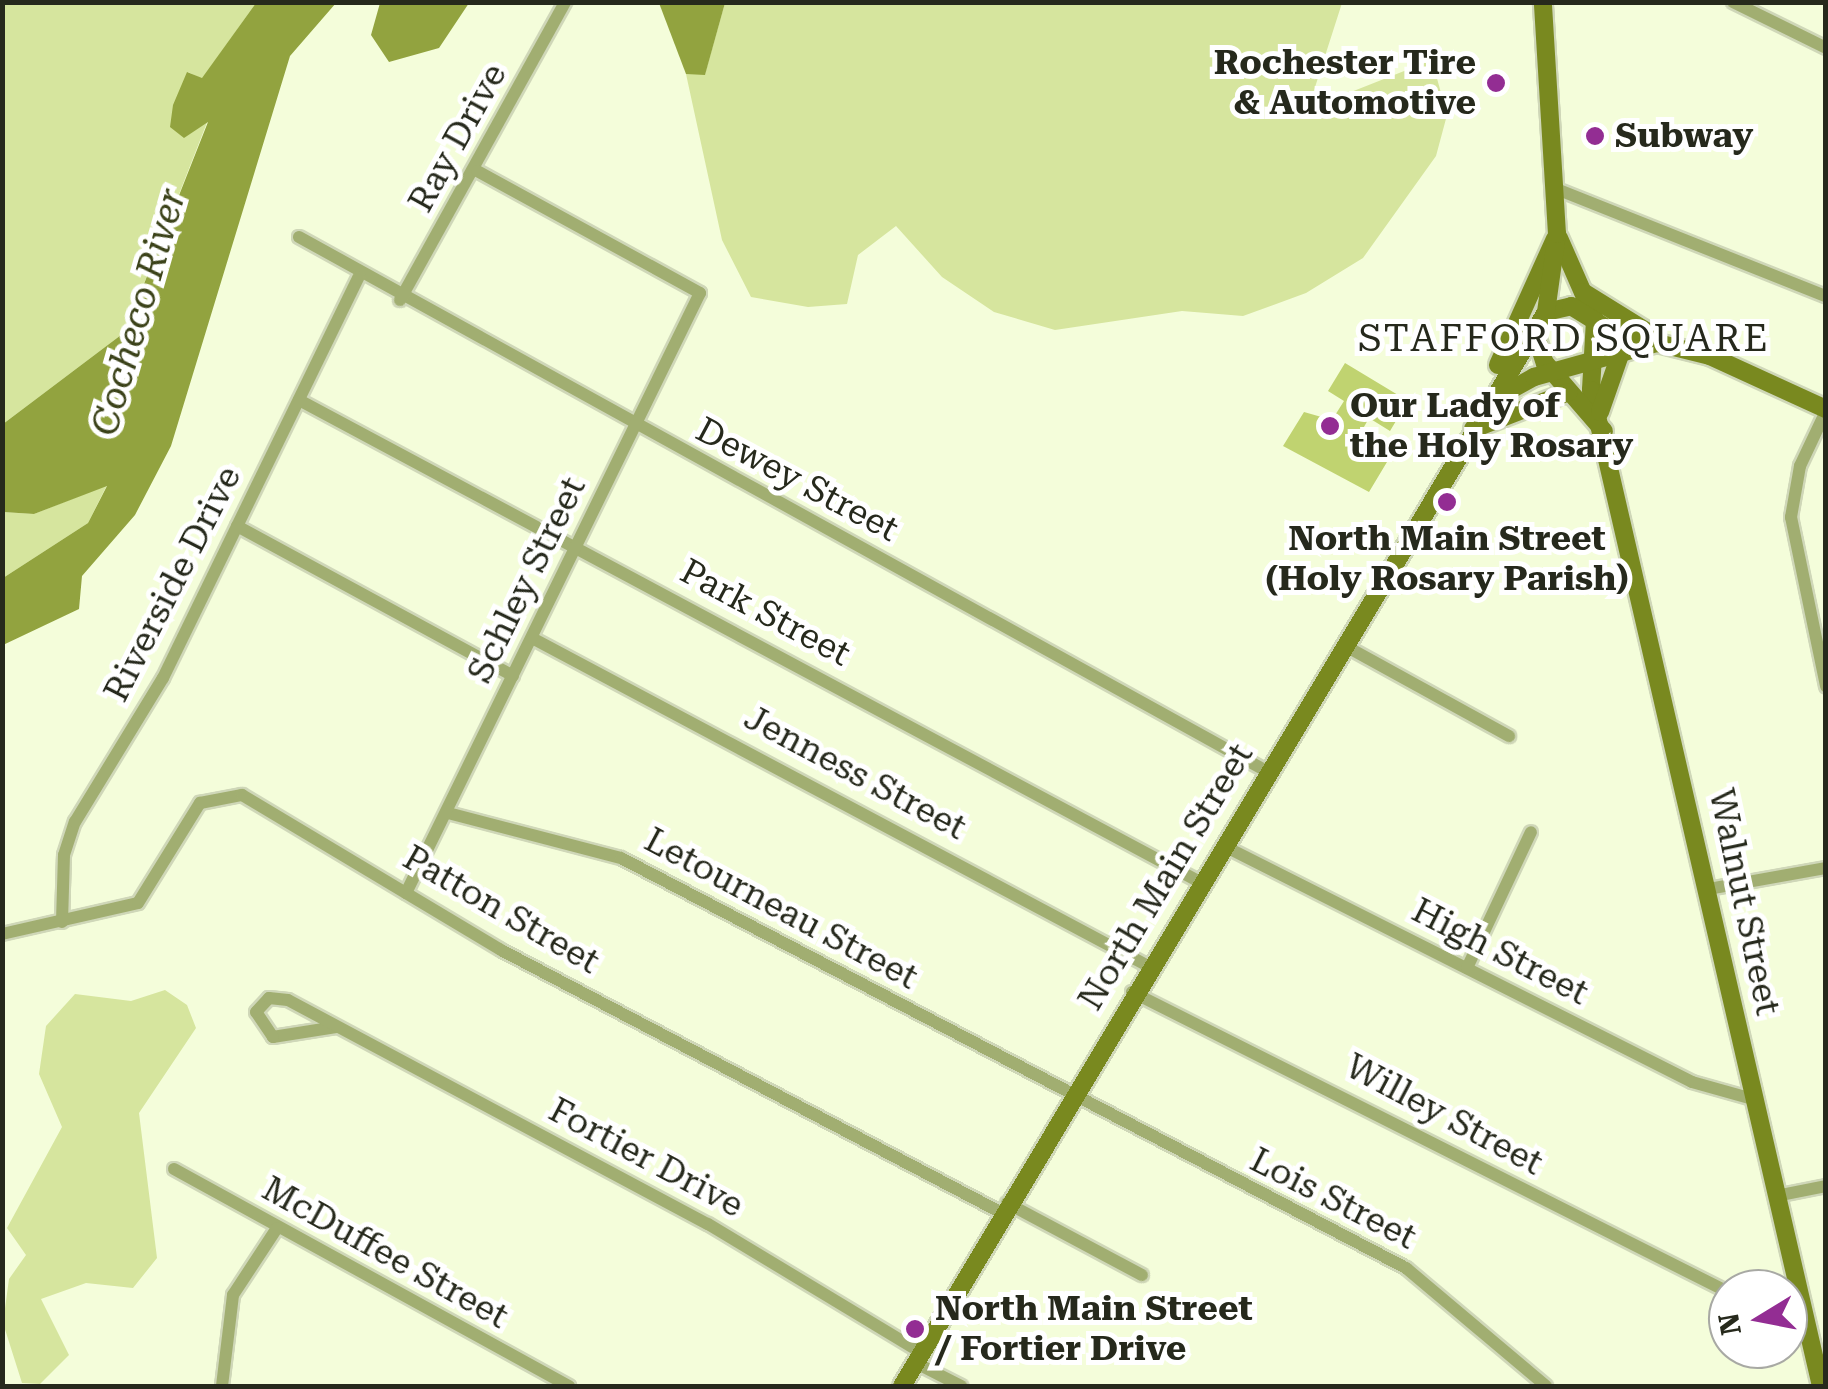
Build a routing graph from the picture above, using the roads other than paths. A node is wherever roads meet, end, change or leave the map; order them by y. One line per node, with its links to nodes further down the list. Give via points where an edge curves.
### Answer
1 (565, 2): 5 (street, Ray Drive)
2 (1543, 2): 6 (main road, North Main Street)
3 (1733, 2): 4 (street)
4 (1826, 48)
5 (477, 171): 12 (street, Ray Drive); 25 (street, Schley Street, via 700,294)
6 (1554, 188): 7 (main road, North Main Street); 11 (street)
7 (1557, 234): 10 (main road, North Main Street); 13 (main road, North Main Street); 22 (main road, North Main Street)
8 (299, 237): 9 (street, Dewey Street)
9 (359, 276): 12 (street, Dewey Street); 21 (street, Riverside Drive)
10 (1583, 292): 14 (main road, North Main Street); 16 (main road)
11 (1826, 296)
12 (400, 300): 25 (street, Dewey Street)
13 (1546, 312): 14 (main road, via 1571,306); 15 (main road)
14 (1595, 320): 16 (main road); 18 (main road)
15 (1535, 333): 19 (main road); 22 (main road, North Main Street)
16 (1662, 342): 17 (main road); 23 (main road)
17 (1621, 352): 18 (main road); 24 (main road)
18 (1590, 360): 19 (main road); 24 (main road, Walnut Street)
19 (1555, 370): 20 (main road, Walnut Street); 22 (main road)
20 (1569, 392): 26 (main road); 27 (main road, Walnut Street)
21 (299, 400): 28 (street, Riverside Drive); 29 (street, Park Street)
22 (1487, 404): 26 (main road, North Main Street)
23 (1826, 410): 33 (street, via 1800,466 1792,517)
24 (1600, 412): 27 (main road, Walnut Street)
25 (635, 427): 29 (street, Schley Street); 35 (street, Dewey Street)
26 (1474, 428): 31 (main road, North Main Street)
27 (1604, 432): 41 (main road, Walnut Street)
28 (237, 526): 32 (street); 43 (street, Riverside Drive, via 163,678 75,822 64,855)
29 (578, 547): 30 (street, Schley Street); 40 (street, Park Street)
30 (532, 638): 32 (street, Schley Street); 45 (street, Jenness Street)
31 (1347, 647): 34 (street); 35 (main road, North Main Street)
32 (513, 676): 36 (street, Schley Street)
33 (1826, 686)
34 (1509, 736)
35 (1268, 772): 38 (main road, North Main Street)
36 (448, 813): 42 (street, Schley Street); 49 (street, Letourneau Street, via 607,852)
37 (1531, 832): 46 (street)
38 (1224, 846): 40 (main road, North Main Street); 46 (street, High Street)
39 (1826, 868): 41 (street)
40 (1200, 882): 45 (main road, North Main Street)
41 (1708, 889): 50 (main road, Walnut Street)
42 (406, 893): 43 (street, Patton Street, via 332,842 226,792 200,803 138,903); 54 (street, Patton Street)
43 (62, 922): 44 (street, Patton Street)
44 (2, 934)
45 (1148, 966): 47 (main road, North Main Street)
46 (1467, 968): 50 (street, High Street, via 1692,1082)
47 (1132, 992): 49 (main road, North Main Street); 58 (street, Willey Street)
48 (336, 1027): 48 (street, Fortier Drive, via 282,997 256,1012 273,1037); 60 (street, Fortier Drive, via 724,1233)
49 (1071, 1098): 54 (main road, North Main Street); 65 (street, Lois Street, via 1422,1278)
50 (1753, 1099): 53 (main road, Walnut Street)
51 (174, 1169): 55 (street, McDuffee Street)
52 (1826, 1186): 53 (street)
53 (1776, 1196): 56 (main road, Walnut Street)
54 (1004, 1208): 57 (street, Patton Street); 60 (main road, North Main Street)
55 (277, 1228): 61 (street, via 233,1295); 62 (street, McDuffee Street)
56 (1789, 1269)
57 (1142, 1275)
58 (1708, 1282)
59 (1808, 1351): 66 (main road, Walnut Street)
60 (919, 1358): 63 (main road, North Main Street); 64 (street, Fortier Drive)
61 (222, 1386)
62 (569, 1386)
63 (902, 1386)
64 (961, 1386)
65 (1546, 1386)
66 (1820, 1386)

